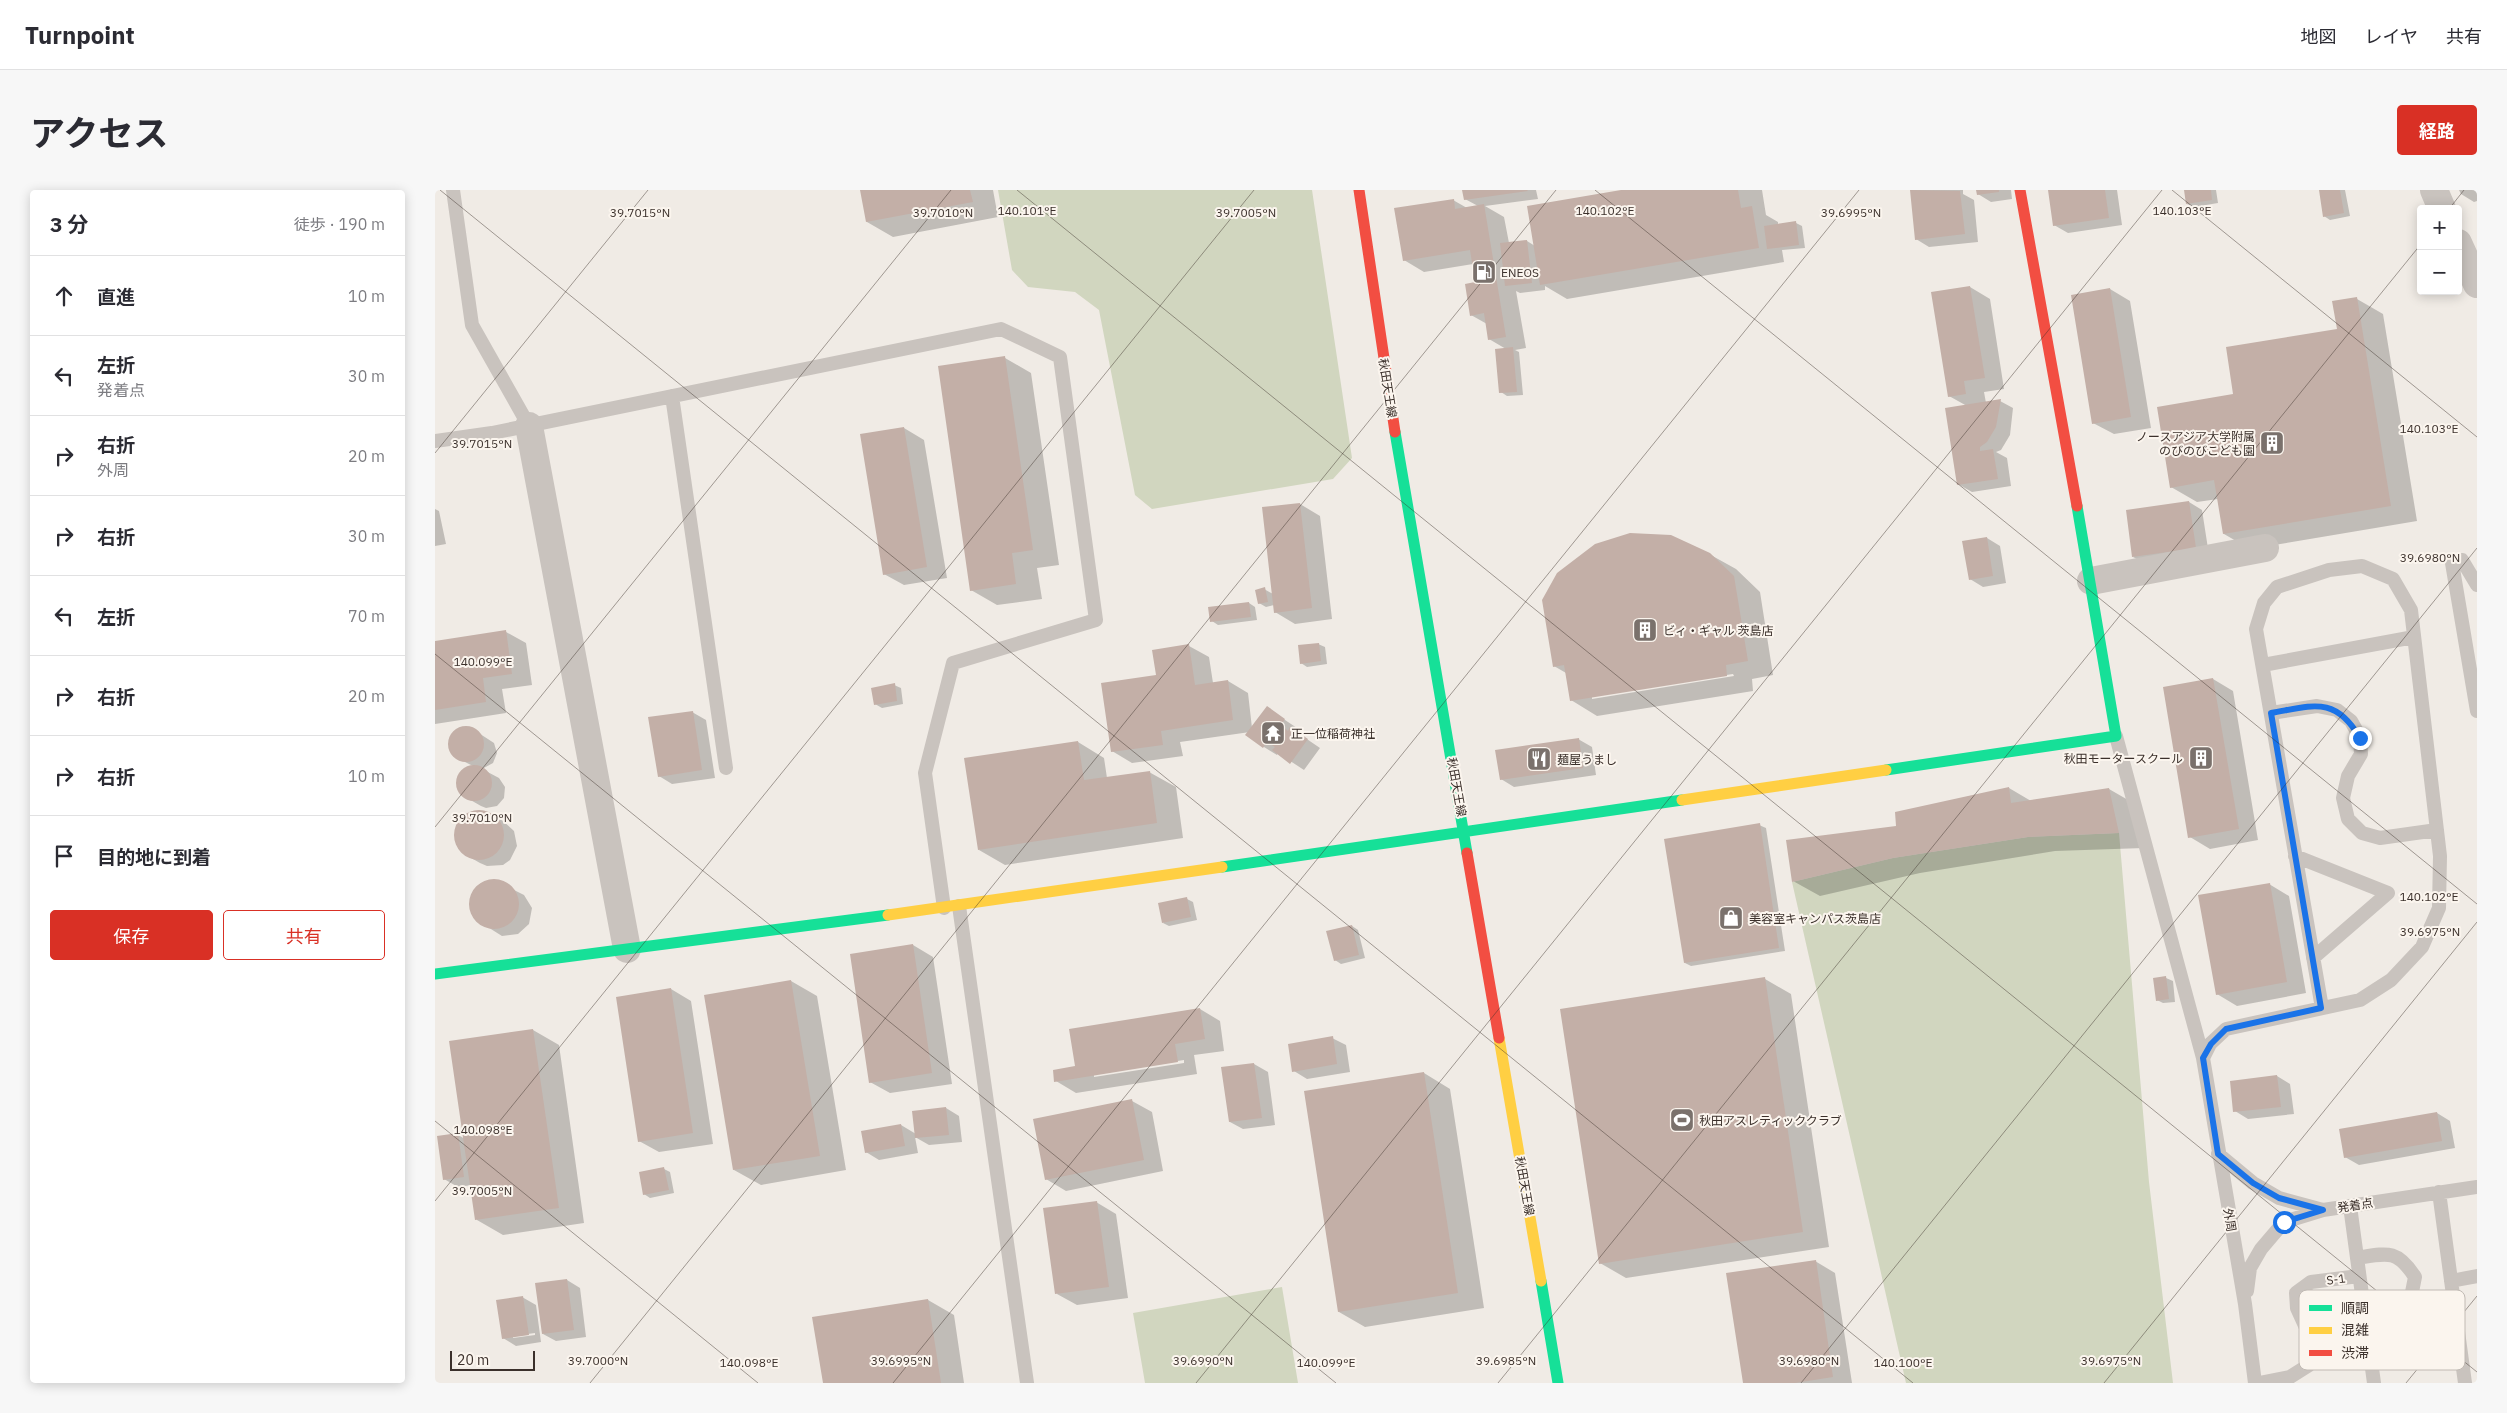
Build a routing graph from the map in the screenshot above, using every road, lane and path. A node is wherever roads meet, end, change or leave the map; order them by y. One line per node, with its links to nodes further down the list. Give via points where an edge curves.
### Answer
1 (453, 190): 9 (lane, via 472,325)
2 (1359, 190): 21 (street, 秋田天王線, via 1390,400)
3 (2020, 190): 12 (street)
4 (2434, 190): 5 (street)
5 (2441, 205)
6 (2461, 250): 7 (street)
7 (2477, 284)
8 (672, 396): 9 (lane); 19 (lane); 24 (lane, via 1001,329 1060,357 1096,620 953,663 925,773)
9 (529, 426): 10 (lane); 25 (street)
10 (435, 441)
11 (2265, 548): 12 (street)
12 (2091, 580): 18 (street)
13 (2477, 585): 16 (lane, via 2462,560 2452,563)
14 (2414, 637): 15 (lane); 15 (lane, via 2411,610 2393,580 2362,566 2329,570 2277,587 2265,603 2256,629); 20 (lane)
15 (2263, 665): 17 (lane)
16 (2477, 712)
17 (2271, 713): 20 (lane, via 2317,706 2337,710 2351,721 2360,738 2361,754 2349,776 2343,798 2348,820 2361,833 2380,838); 22 (lane)
18 (2116, 736): 21 (street); 29 (lane, 外周)
19 (726, 768)
20 (2437, 830): 28 (lane, via 2439,908 2422,947 2391,980 2359,1000)
21 (1465, 832): 23 (street); 50 (street, 秋田天王線)
22 (2295, 856): 26 (lane); 26 (lane, via 2388,893)
23 (959, 906): 24 (street); 49 (lane)
24 (944, 908): 25 (street)
25 (627, 949): 27 (street)
26 (2313, 958): 28 (lane)
27 (435, 974)
28 (2321, 1008): 29 (lane, via 2226,1029)
29 (2203, 1058): 30 (lane, 外周)
30 (2218, 1154): 34 (lane, 発着点, via 2253,1183 2279,1198); 44 (lane, 外周)
31 (2477, 1186): 32 (lane, 発着点)
32 (2439, 1192): 33 (lane, 発着点); 38 (lane)
33 (2350, 1206): 34 (lane, 発着点); 35 (lane)
34 (2323, 1210): 44 (lane, via 2284,1222 2261,1249 2250,1268)
35 (2357, 1258): 36 (lane); 41 (lane, via 2388,1253 2405,1261 2415,1277)
36 (2359, 1276): 39 (lane, S-1, via 2311,1282); 40 (lane)
37 (2477, 1276): 38 (lane)
38 (2451, 1281): 42 (lane)
39 (2300, 1290)
40 (2361, 1290)
41 (2412, 1290)
42 (2452, 1290)
43 (2299, 1291): 45 (lane, S-1, via 2296,1293)
44 (2245, 1304): 51 (lane, 外周)
45 (2299, 1312)
46 (2300, 1370): 52 (lane, S-1, via 2290,1376)
47 (2372, 1370): 53 (lane)
48 (2463, 1370): 54 (lane)
49 (1027, 1383)
50 (1558, 1383)
51 (2255, 1383)
52 (2259, 1383)
53 (2374, 1383)
54 (2465, 1383)

